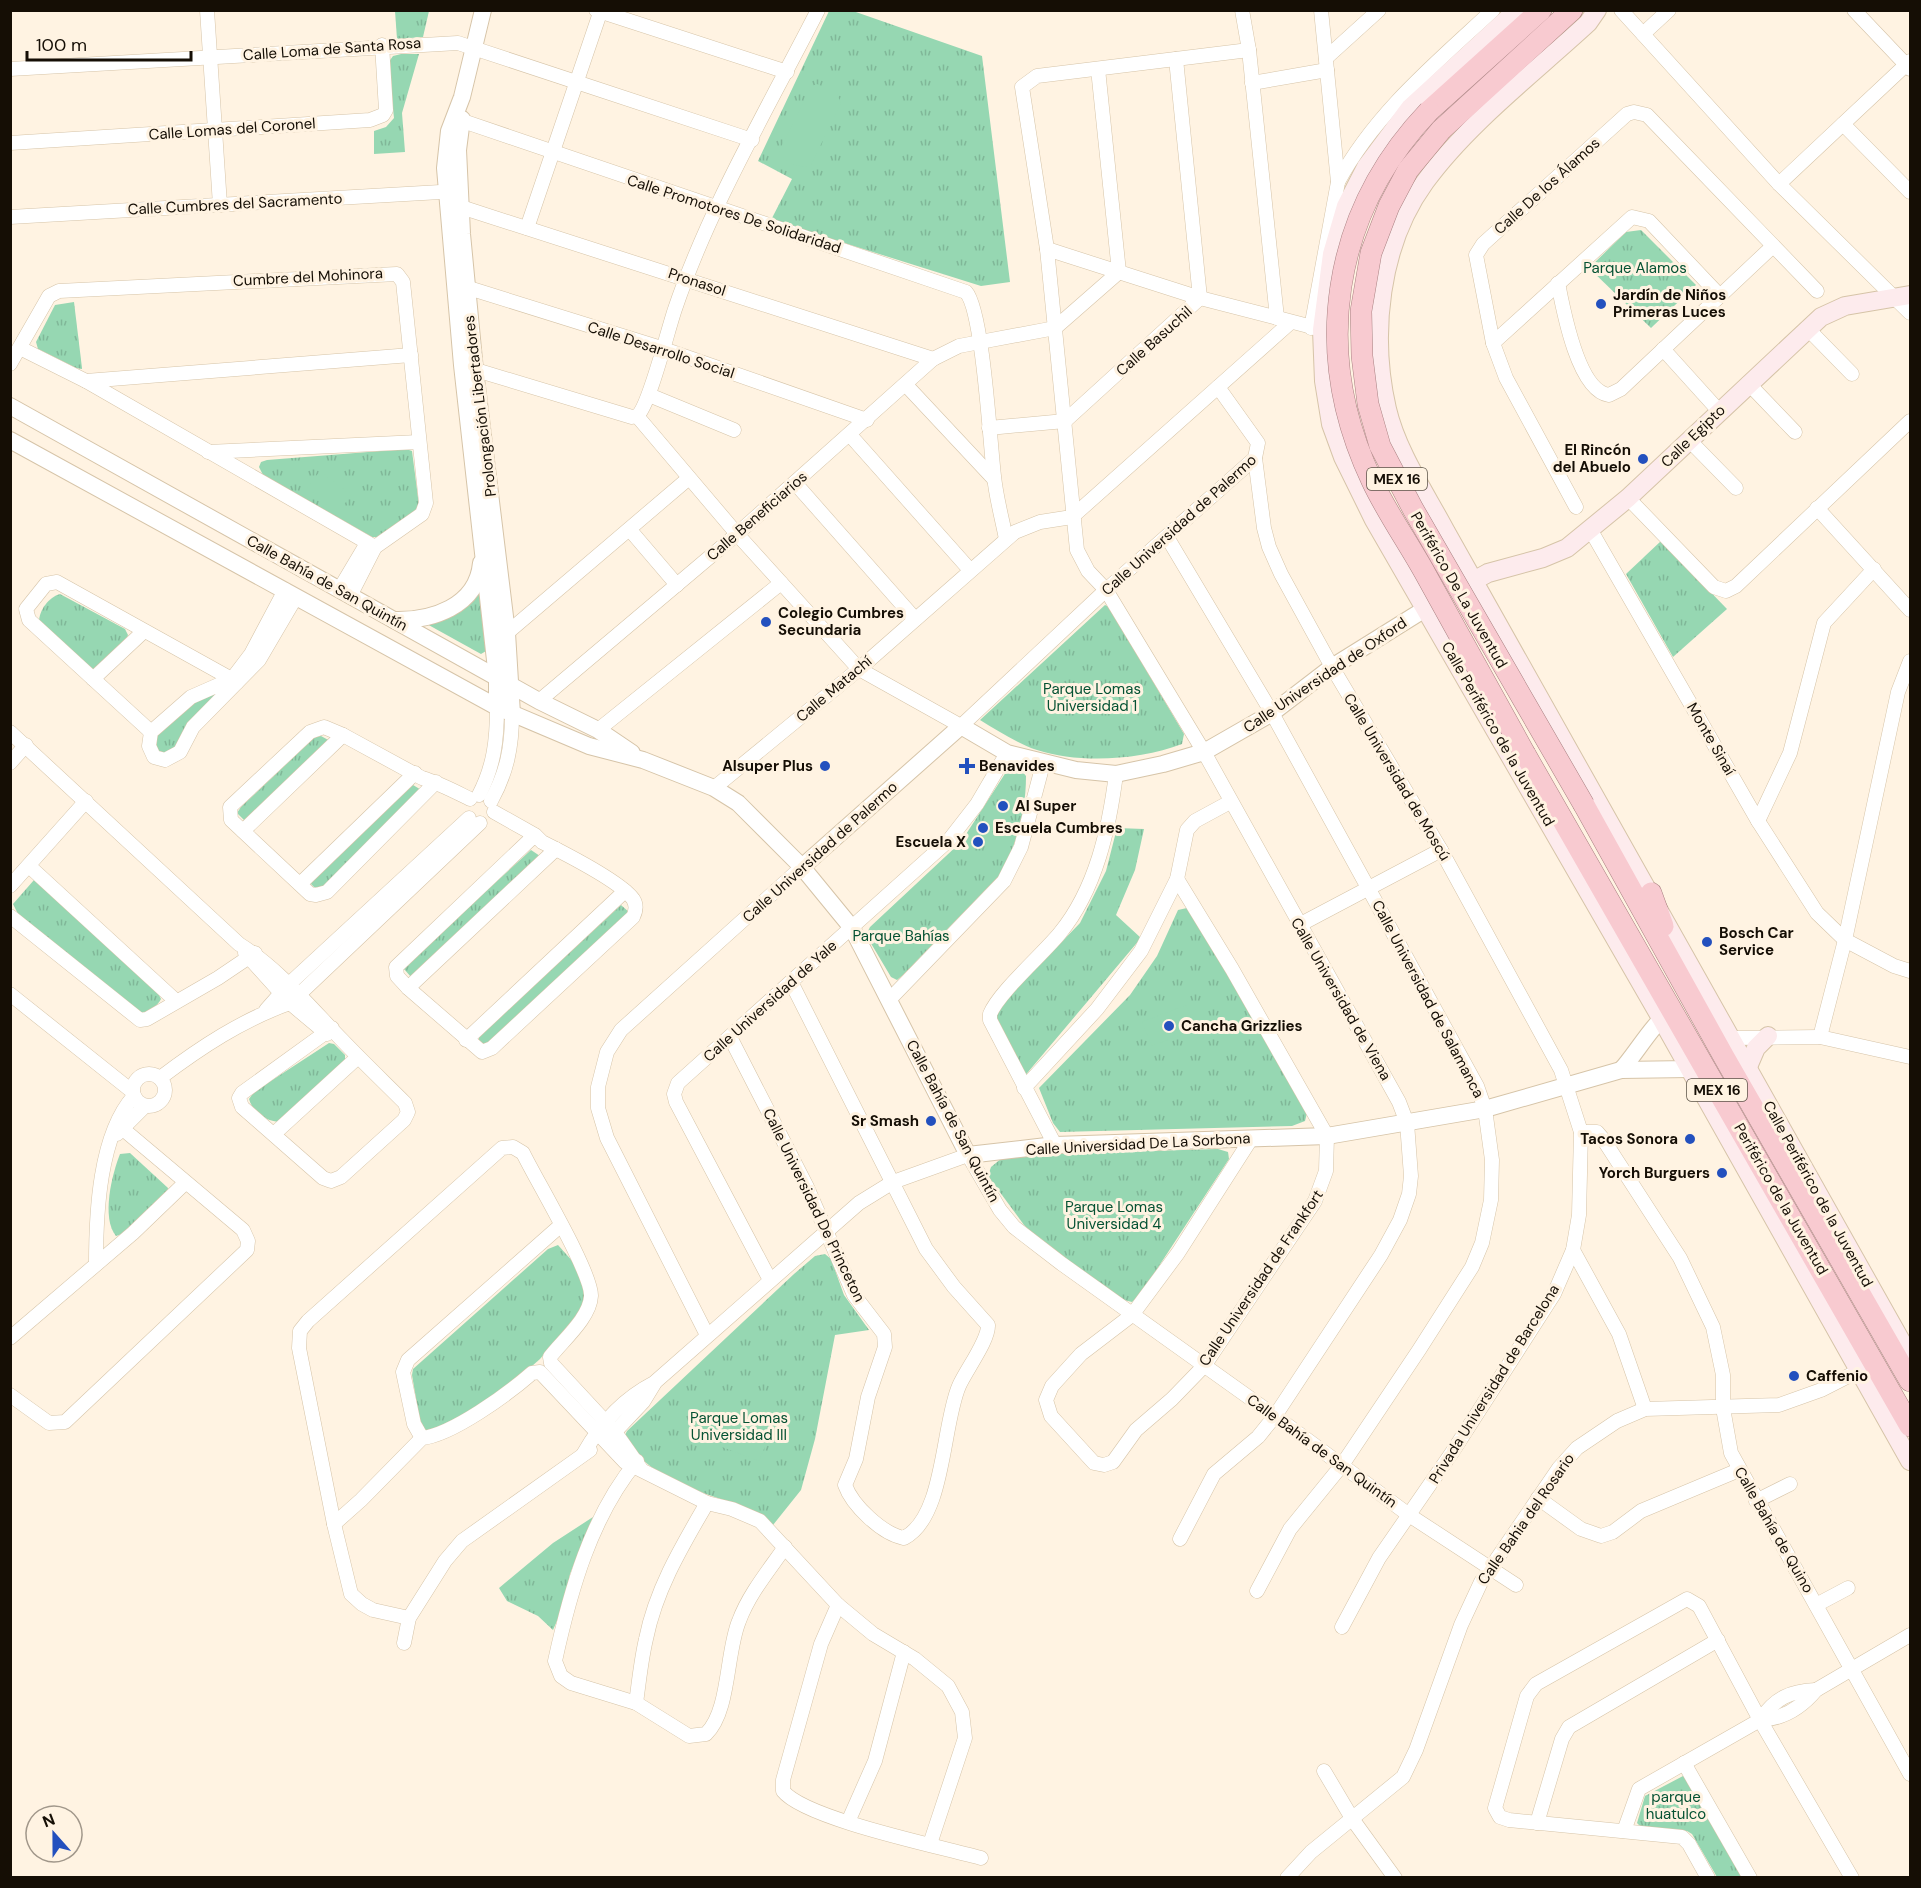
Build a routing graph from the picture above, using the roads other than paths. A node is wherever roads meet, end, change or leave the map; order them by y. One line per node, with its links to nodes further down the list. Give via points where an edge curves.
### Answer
1 (207, 10): 20 (street)
2 (483, 10): 18 (street, Prolongación Libertadores)
3 (818, 10): 26 (street)
4 (1242, 10): 19 (street)
5 (1321, 10): 22 (street)
6 (1378, 10): 22 (street)
7 (1493, 10): 35 (street, via 1394,104 1354,153)
8 (1517, 10): 57 (main road, Calle Periférico de la Juventud, via 1410,108 1366,167 1347,206 1332,254)
9 (1541, 10): 139 (highway, Periférico De La Juventud / MEX 16, bridge, via 1429,111 1387,164 1346,253 1335,343 1343,398 1372,481)
10 (1572, 10): 148 (highway, Periférico De La Juventud / MEX 16, bridge, via 1441,130 1408,170 1371,253 1361,311 1368,404 1380,446)
11 (1597, 10): 98 (main road, Calle Periférico de la Juventud, via 1453,147 1424,183 1395,242 1382,295 1378,337 1387,410 1398,440)
12 (1621, 10): 16 (street)
13 (1669, 10): 16 (street)
14 (1854, 10): 23 (street)
15 (599, 11): 26 (street); 28 (street)
16 (1643, 34): 36 (street)
17 (382, 45): 18 (street, Calle Loma de Santa Rosa, via 446,42); 20 (street, Calle Loma de Santa Rosa); 31 (street, Calle Lomas del Coronel, via 386,110 383,115 370,120)
18 (474, 47): 28 (street, Calle Loma de Santa Rosa); 29 (street, Prolongación Libertadores)
19 (1249, 50): 21 (street); 27 (street)
20 (210, 56): 24 (street, Calle Loma de Santa Rosa); 31 (street)
21 (1176, 59): 25 (street); 52 (street, Calle Basuchil)
22 (1327, 64): 27 (street); 35 (street)
23 (1909, 65): 30 (street)
24 (10, 69)
25 (1098, 69): 44 (street, Calle Universidad de Viena, via 1037,76 1023,87); 45 (street)
26 (787, 72): 32 (street)
27 (1252, 83): 54 (street)
28 (577, 84): 32 (street, Calle Loma de Santa Rosa); 34 (street)
29 (458, 120): 34 (street, Calle Promotores De Solidaridad); 38 (street, Prolongación Libertadores)
30 (1843, 124): 36 (street); 37 (street)
31 (214, 130): 33 (street, Calle Lomas del Coronel); 39 (street)
32 (752, 140): 40 (street)
33 (10, 143)
34 (553, 153): 40 (street, Calle Promotores De Solidaridad); 42 (street)
35 (1338, 182): 57 (street)
36 (1779, 184): 51 (street)
37 (1911, 192)
38 (456, 196): 39 (street, Calle Cumbres del Sacramento); 42 (street, Pronasol); 48 (street, Prolongación Libertadores)
39 (220, 205): 41 (street, Calle Cumbres del Sacramento)
40 (718, 209): 46 (street); 58 (street, Calle Promotores De Solidaridad, via 961,289 971,299)
41 (10, 217)
42 (527, 228): 46 (street, Pronasol)
43 (1773, 246): 49 (street, Calle De los Álamos); 50 (street); 59 (street, Calle De los Álamos, via 1647,115 1627,114 1479,250 1476,260)
44 (1047, 249): 45 (street); 55 (street, Calle Universidad de Viena)
45 (1119, 272): 52 (street); 55 (street)
46 (685, 278): 62 (street); 64 (street, Pronasol)
47 (1558, 283): 50 (street, via 1625,221 1638,216 1649,221); 59 (street); 60 (street, via 1577,356 1599,392 1610,395 1621,390)
48 (461, 285): 62 (street, Calle Desarrollo Social); 66 (street, Prolongación Libertadores)
49 (1816, 291)
50 (1720, 297): 60 (street)
51 (1903, 297): 53 (street); 56 (main road, Calle Egipto, via 1834,309)
52 (1200, 298): 54 (street); 77 (street, Calle Basuchil)
53 (1911, 314)
54 (1284, 320): 57 (street); 71 (street)
55 (1055, 328): 58 (street, Calle Beneficiarios); 77 (street, Calle Universidad de Viena)
56 (1807, 328): 67 (street); 69 (main road, Calle Egipto)
57 (1316, 329): 104 (main road, Calle Periférico de la Juventud, via 1331,424 1343,458)
58 (980, 341): 64 (street, Calle Beneficiarios); 79 (street, Calle Promotores De Solidaridad)
59 (1493, 343): 93 (street, Calle De los Álamos, via 1506,378)
60 (1666, 347): 74 (street)
61 (20, 348): 63 (street, Cumbre del Mohinora, via 49,296 59,291 394,273 403,282); 65 (street, Cumbre del Mohinora); 68 (street)
62 (661, 348): 72 (street); 76 (street, Calle Desarrollo Social)
63 (411, 355): 68 (street); 85 (street, Cumbre del Mohinora)
64 (933, 359): 70 (street, Calle Beneficiarios)
65 (10, 364)
66 (468, 368): 75 (street); 103 (street, Prolongación Libertadores)
67 (1852, 374)
68 (86, 381): 86 (street)
69 (1748, 383): 74 (main road, Calle Egipto); 81 (street)
70 (906, 385): 76 (street, Calle Beneficiarios); 89 (street)
71 (1218, 387): 87 (street, Calle Universidad de Palermo, via 1258,444); 95 (street)
72 (649, 395): 75 (street, via 644,410); 80 (street)
73 (10, 406): 112 (street, Calle Bahía de San Quintín)
74 (1722, 408): 84 (main road, Calle Egipto)
75 (637, 416): 88 (street, Calle Universidad de Oxford)
76 (867, 420): 82 (street, Calle Beneficiarios)
77 (1065, 421): 79 (street); 95 (street, Calle Universidad de Viena)
78 (1911, 421): 94 (street)
79 (989, 429): 89 (street, Calle Promotores De Solidaridad)
80 (734, 430)
81 (1795, 432)
82 (850, 435): 90 (street, Calle Beneficiarios); 106 (street)
83 (10, 440): 111 (street, Calle Bahía de San Quintín)
84 (1689, 440): 91 (street); 92 (main road, Calle Egipto)
85 (419, 442): 86 (street); 102 (street, Cumbre del Mohinora, via 424,510)
86 (208, 452): 102 (street)
87 (1255, 458): 100 (street, Calle Universidad de Palermo); 122 (street, Calle Universidad de Moscú, via 1269,547)
88 (689, 478): 97 (street); 99 (street, Calle Universidad de Oxford)
89 (994, 479): 101 (street, Calle Promotores De Solidaridad)
90 (795, 483): 99 (street, Calle Beneficiarios); 116 (street)
91 (1736, 488)
92 (1629, 498): 94 (street, via 1722,591 1736,586); 96 (main road, Calle Egipto)
93 (1576, 507)
94 (1817, 508): 105 (street)
95 (1072, 517): 101 (street, Calle Matachí, via 1026,526); 110 (street, Calle Universidad de Viena, via 1081,560)
96 (1590, 529): 107 (main road, Calle Egipto, via 1557,552); 150 (street, Monte Sinaí)
97 (630, 530): 109 (street); 119 (street)
98 (1446, 532): 104 (main road, via 1428,549 1413,556); 107 (main road, Calle Periférico de la Juventud)
99 (737, 534): 108 (street, Calle Universidad de Oxford); 109 (street, Calle Beneficiarios)
100 (1167, 537): 110 (street, Calle Universidad de Palermo); 130 (street, Calle Universidad de Salamanca)
101 (1006, 539): 106 (street, Calle Matachí)
102 (371, 545): 112 (street, Cumbre del Mohinora)
103 (490, 546): 117 (street, via 472,589 459,604 416,620); 119 (street, Prolongación Libertadores); 124 (street, Prolongación Libertadores)
104 (1396, 557): 113 (main road, Calle Periférico de la Juventud)
105 (1874, 569): 114 (street); 150 (street, via 1824,622 1790,753)
106 (970, 570): 116 (street, Calle Matachí)
107 (1474, 580): 113 (main road, Calle Egipto); 115 (main road, Calle Periférico de la Juventud)
108 (781, 583): 123 (street, Calle Universidad de Oxford); 132 (street)
109 (676, 585): 128 (street, Calle Beneficiarios)
110 (1107, 590): 131 (street, Calle Universidad de Palermo); 137 (street, Calle Universidad de Viena)
111 (291, 593): 126 (street); 129 (street, Calle Bahía de San Quintín)
112 (345, 593): 117 (street, Calle Bahía de San Quintín)
113 (1425, 609): 120 (main road, Calle Periférico de la Juventud); 122 (street, Calle Universidad de Oxford)
114 (1911, 610)
115 (1493, 614): 120 (main road, via 1485,611 1469,615 1451,626); 162 (main road, Calle Periférico de la Juventud)
116 (915, 619): 123 (street, Calle Matachí)
117 (393, 620): 124 (street, Calle Bahía de San Quintín)
118 (143, 632): 125 (street); 125 (street, via 57,582 46,584 26,609 27,617); 126 (street)
119 (507, 633): 127 (street, Prolongación Libertadores)
120 (1444, 639): 163 (main road, Calle Periférico de la Juventud)
121 (1911, 661): 167 (street, via 1898,692)
122 (1332, 667): 130 (street, Calle Universidad de Oxford); 154 (street, Calle Universidad de Moscú)
123 (859, 669): 131 (street, Calle Universidad de Oxford); 145 (street, Calle Matachí)
124 (497, 678): 127 (street, Calle Bahía de San Quintín); 129 (street, Prolongación Libertadores)
125 (93, 679): 134 (street)
126 (235, 680): 134 (street, via 191,697); 134 (street, via 193,727 175,757 154,757 149,746)
127 (512, 686): 128 (street, Calle Bahía de San Quintín); 129 (street, Prolongación Libertadores)
128 (539, 701): 132 (street, Calle Bahía de San Quintín)
129 (505, 711): 140 (street, Calle Bahía de San Quintín, via 589,746); 149 (street)
130 (1272, 713): 137 (street, Calle Universidad de Oxford); 160 (street, Calle Universidad de Salamanca)
131 (961, 726): 138 (street, Calle Universidad de Oxford); 156 (street, Calle Universidad de Palermo)
132 (598, 730): 140 (street, Calle Bahía de San Quintín)
133 (10, 732): 136 (street)
134 (151, 732)
135 (343, 735): 144 (street); 151 (street); 151 (street, via 324,727 314,730 230,807 230,817)
136 (26, 745): 141 (street); 146 (street)
137 (1204, 752): 143 (street, Calle Universidad de Oxford); 147 (street, Calle Universidad de Viena)
138 (1007, 753): 142 (street, Calle Universidad de Oxford); 166 (street, Calle Universidad de Yale, via 949,840)
139 (1525, 754): 168 (highway, Periférico de la Juventud / MEX 16)
140 (643, 760): 145 (street, Calle Bahía de San Quintín)
141 (10, 763)
142 (1043, 764): 143 (street, Calle Universidad de Oxford); 176 (street, via 1021,848 1004,881)
143 (1116, 774): 192 (street, via 1104,839 1074,913 1061,933 991,1011 990,1020)
144 (426, 780): 149 (street); 158 (street); 158 (street, via 327,892 313,895)
145 (714, 788): 156 (street, Calle Bahía de San Quintín, via 745,810)
146 (86, 801): 155 (street); 169 (street)
147 (1230, 802): 157 (street, via 1195,821 1187,830); 165 (street, Calle Universidad de Viena)
148 (1584, 805): 173 (highway, Periférico de la Juventud / MEX 16)
149 (480, 810): 152 (street); 175 (street)
150 (1758, 821): 167 (street, Monte Sinaí, via 1817,913)
151 (243, 831): 158 (street)
152 (535, 840): 153 (street); 172 (street, via 401,960 396,972)
153 (556, 849): 161 (street); 172 (street)
154 (1441, 850): 160 (street); 191 (street, Calle Universidad de Moscú)
155 (29, 866): 159 (street); 177 (street)
156 (802, 867): 166 (street, Calle Bahía de San Quintín); 212 (street, Calle Universidad de Palermo, via 621,1030 602,1067 598,1108 607,1138)
157 (1177, 879): 192 (street, via 1155,926 1121,980); 200 (street)
158 (300, 884)
159 (10, 886)
160 (1369, 887): 165 (street); 195 (street, Calle Universidad de Salamanca, via 1477,1086)
161 (625, 891): 184 (street); 184 (street, via 636,908 625,925 489,1051 478,1050)
162 (1651, 893): 173 (highway); 183 (main road, Calle Periférico de la Juventud)
163 (1596, 906): 168 (highway); 178 (main road, Calle Periférico de la Juventud)
164 (10, 916): 177 (street, via 137,1019 147,1019)
165 (1299, 925): 196 (street, Calle Universidad de Viena, via 1394,1092)
166 (852, 928): 171 (street, Calle Universidad de Yale); 176 (street, Calle Bahía de San Quintín)
167 (1845, 940): 170 (street, Monte Sinaí); 182 (street)
168 (1638, 952): 178 (highway, Periférico de la Juventud / MEX 16)
169 (252, 957): 175 (street); 177 (street)
170 (1911, 971)
171 (791, 982): 181 (street, Calle Universidad de Yale); 204 (street)
172 (408, 988): 184 (street)
173 (1689, 993): 217 (highway, Periférico de la Juventud / MEX 16)
174 (10, 994): 193 (street)
175 (289, 994): 179 (street); 190 (street, via 225,1032)
176 (890, 999): 203 (street, Calle Bahía de San Quintín)
177 (176, 1001)
178 (1666, 1015): 187 (highway, Periférico de la Juventud / MEX 16); 189 (street)
179 (333, 1034): 185 (street); 199 (street, via 240,1095 242,1107)
180 (1768, 1036): 182 (street); 183 (street); 188 (main road, via 1756,1048)
181 (730, 1037): 207 (street, Calle Universidad De Princeton); 210 (street, Calle Universidad de Yale, via 678,1083 674,1094)
182 (1821, 1037): 186 (street)
183 (1730, 1038): 188 (main road, Calle Periférico de la Juventud)
184 (466, 1040)
185 (358, 1057): 199 (street); 199 (street, via 408,1108 407,1116 341,1178 323,1178)
186 (1911, 1057)
187 (1695, 1066): 189 (street, Calle Universidad De La Sorbona); 216 (highway, Periférico de la Juventud / MEX 16)
188 (1747, 1069): 214 (main road, Calle Periférico de la Juventud)
189 (1621, 1070): 191 (street, Calle Universidad De La Sorbona)
190 (160, 1078): 193 (street, via 142,1075 135,1082); 194 (street, via 165,1087 164,1098 156,1105)
191 (1568, 1086): 195 (street, Calle Universidad De La Sorbona); 198 (street, Privada Universidad de Barcelona)
192 (1024, 1089): 202 (street)
193 (133, 1094): 194 (street); 197 (street, via 122,1112)
194 (145, 1106): 197 (street)
195 (1485, 1109): 196 (street, Calle Universidad De La Sorbona); 227 (street, Calle Universidad de Salamanca, via 1492,1160 1491,1200 1482,1243 1460,1285)
196 (1407, 1123): 200 (street, Calle Universidad De La Sorbona); 221 (street, Calle Universidad de Viena, via 1411,1176 1400,1220 1381,1256)
197 (118, 1130): 205 (street); 209 (street, via 106,1156 98,1199)
198 (1581, 1132): 208 (street, Privada Universidad de Barcelona, via 1579,1215); 219 (street, Calle Bahía de Quino, via 1592,1131 1603,1139 1680,1258 1713,1327)
199 (275, 1133)
200 (1327, 1136): 201 (street, Calle Universidad De La Sorbona); 215 (street, Calle Universidad de Frankfort, via 1326,1172 1315,1201)
201 (1251, 1139): 202 (street, Calle Universidad De La Sorbona); 211 (street, via 1178,1253)
202 (1056, 1145): 203 (street, Calle Universidad De La Sorbona)
203 (968, 1155): 204 (street, Calle Universidad De La Sorbona); 211 (street, Calle Bahía de San Quintín, via 1014,1227)
204 (892, 1182): 207 (street, Calle Universidad De La Sorbona); 207 (street, Calle Universidad De Princeton, via 926,1249 988,1328 957,1392 941,1473 922,1523 904,1538 896,1536 855,1502 845,1485 885,1341 882,1328 854,1295)
205 (185, 1183): 209 (street); 218 (street, via 243,1230 248,1241 245,1254 65,1422 54,1424 44,1420)
206 (560, 1226): 223 (street, via 586,1275 591,1297 580,1320 550,1357 552,1365); 224 (street, via 408,1360 403,1372 414,1424); 234 (street, via 523,1154 513,1147 502,1148 316,1313 300,1332 299,1348)
207 (828, 1231): 210 (street, Calle Universidad De La Sorbona)
208 (1573, 1250): 220 (street, via 1619,1334); 233 (street, Privada Universidad de Barcelona, via 1554,1294)
209 (96, 1264): 213 (street)
210 (770, 1280): 212 (street, Calle Universidad De La Sorbona)
211 (1132, 1315): 215 (street, Calle Bahía de San Quintín); 215 (street, Calle Universidad de Frankfort, via 1081,1354 1046,1400 1051,1416 1094,1463 1109,1464 1118,1458 1136,1430)
212 (707, 1335): 223 (street, Calle Universidad De La Sorbona, via 654,1383 649,1395)
213 (10, 1338)
214 (1911, 1357)
215 (1204, 1366): 221 (street, Calle Bahía de San Quintín)
216 (1868, 1366): 219 (street, Calle Bahia del Rosario, via 1797,1400); 222 (highway, Periférico de la Juventud / MEX 16); 225 (main road)
217 (1911, 1381)
218 (10, 1395)
219 (1723, 1408): 220 (street, Calle Bahia del Rosario); 228 (street, Calle Bahía de Quino, via 1731,1453)
220 (1645, 1409): 230 (street, Calle Bahia del Rosario, via 1617,1420 1577,1448)
221 (1275, 1416): 227 (street, Calle Bahía de San Quintín); 235 (street, Calle Universidad de Viena, via 1258,1437 1214,1474)
222 (1911, 1426)
223 (605, 1432): 224 (street, via 540,1372 532,1373 482,1410); 226 (street); 243 (street, Calle Universidad De La Sorbona, via 584,1454 535,1492 462,1541 444,1561)
224 (422, 1438): 234 (street)
225 (1911, 1461)
226 (637, 1466): 232 (street); 250 (street, via 611,1499 584,1557 564,1616 555,1661 564,1679)
227 (1342, 1466): 233 (street, Calle Bahía de San Quintín); 240 (street, Calle Universidad de Salamanca, via 1299,1516)
228 (1739, 1470): 230 (street, via 1641,1510 1613,1532 1601,1536 1581,1529); 231 (street, Calle Bahía de Quino)
229 (1790, 1484): 231 (street)
230 (1538, 1498): 237 (street, Calle Bahia del Rosario)
231 (1756, 1501): 242 (street, Calle Bahía de Quino)
232 (707, 1503): 236 (street, via 760,1521); 250 (street, via 672,1564 654,1607)
233 (1409, 1515): 237 (street, Calle Bahía de San Quintín); 244 (street, Privada Universidad de Barcelona, via 1363,1584)
234 (333, 1524): 243 (street, via 351,1594 374,1610)
235 (1180, 1539)
236 (785, 1547): 241 (street); 250 (street, via 739,1619 722,1702 711,1730 700,1737 689,1736)
237 (1489, 1569): 238 (street, Calle Bahía de San Quintín); 255 (street, Calle Bahia del Rosario, via 1461,1625 1409,1767 1394,1787)
238 (1516, 1585)
239 (1848, 1588): 242 (street)
240 (1257, 1591)
241 (838, 1605): 248 (street, via 873,1634); 256 (street, via 816,1663 782,1788 789,1797)
242 (1816, 1605): 249 (street, Calle Bahía de Quino)
243 (409, 1618): 247 (street, Calle Universidad De La Sorbona)
244 (1342, 1627)
245 (1911, 1635): 249 (street)
246 (1718, 1640): 251 (street); 257 (street, via 1569,1727); 257 (street, via 1699,1606 1687,1599 1536,1684 1527,1696 1495,1808 1504,1819)
247 (404, 1643)
248 (904, 1652): 256 (street, via 881,1742); 259 (street, via 948,1686 965,1725 962,1753)
249 (1850, 1670): 251 (street, via 1816,1690 1787,1694 1770,1704); 254 (street, Calle Bahía de Quino)
250 (636, 1703)
251 (1760, 1720): 252 (street); 265 (street)
252 (1684, 1763): 258 (street, via 1639,1789); 264 (street)
253 (1324, 1771): 255 (street)
254 (1911, 1774)
255 (1353, 1820): 261 (street, Calle Bahia del Rosario, via 1311,1852); 262 (street)
256 (848, 1822): 259 (street)
257 (1537, 1823): 258 (street)
258 (1624, 1831): 263 (street, via 1682,1837)
259 (930, 1844): 260 (street)
260 (981, 1858)
261 (1287, 1878)
262 (1395, 1878)
263 (1708, 1878)
264 (1750, 1878)
265 (1852, 1878)

